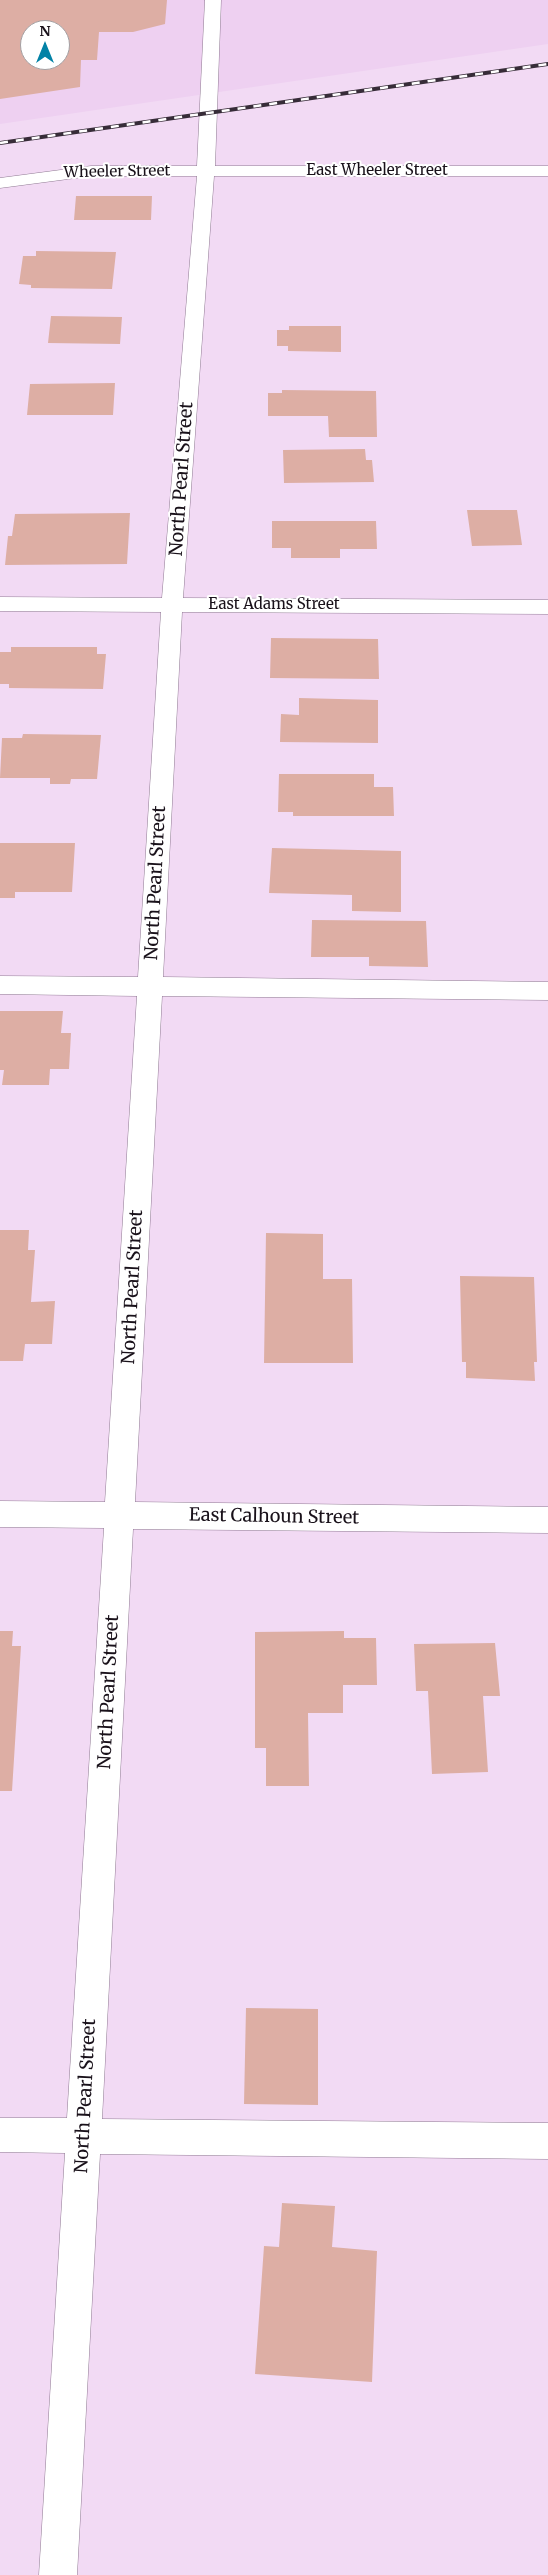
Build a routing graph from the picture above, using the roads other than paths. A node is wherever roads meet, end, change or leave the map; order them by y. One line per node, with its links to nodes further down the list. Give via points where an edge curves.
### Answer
1 (213, 0): 2 (street, North Pearl Street)
2 (206, 171): 3 (street, East Wheeler Street); 4 (street, Wheeler Street, via 91,170); 6 (street, North Pearl Street)
3 (548, 171)
4 (0, 183)
5 (0, 604): 6 (street, East Adams Street)
6 (172, 604): 7 (street, East Adams Street); 9 (street, North Pearl Street)
7 (548, 607)
8 (0, 985): 9 (street)
9 (150, 986): 10 (street); 12 (street, North Pearl Street)
10 (548, 991)
11 (0, 1514): 12 (street, East Calhoun Street)
12 (119, 1516): 13 (street, East Calhoun Street); 15 (street, North Pearl Street)
13 (548, 1520)
14 (0, 2135): 15 (street)
15 (83, 2136): 16 (street); 17 (street, North Pearl Street)
16 (548, 2141)
17 (58, 2575)

